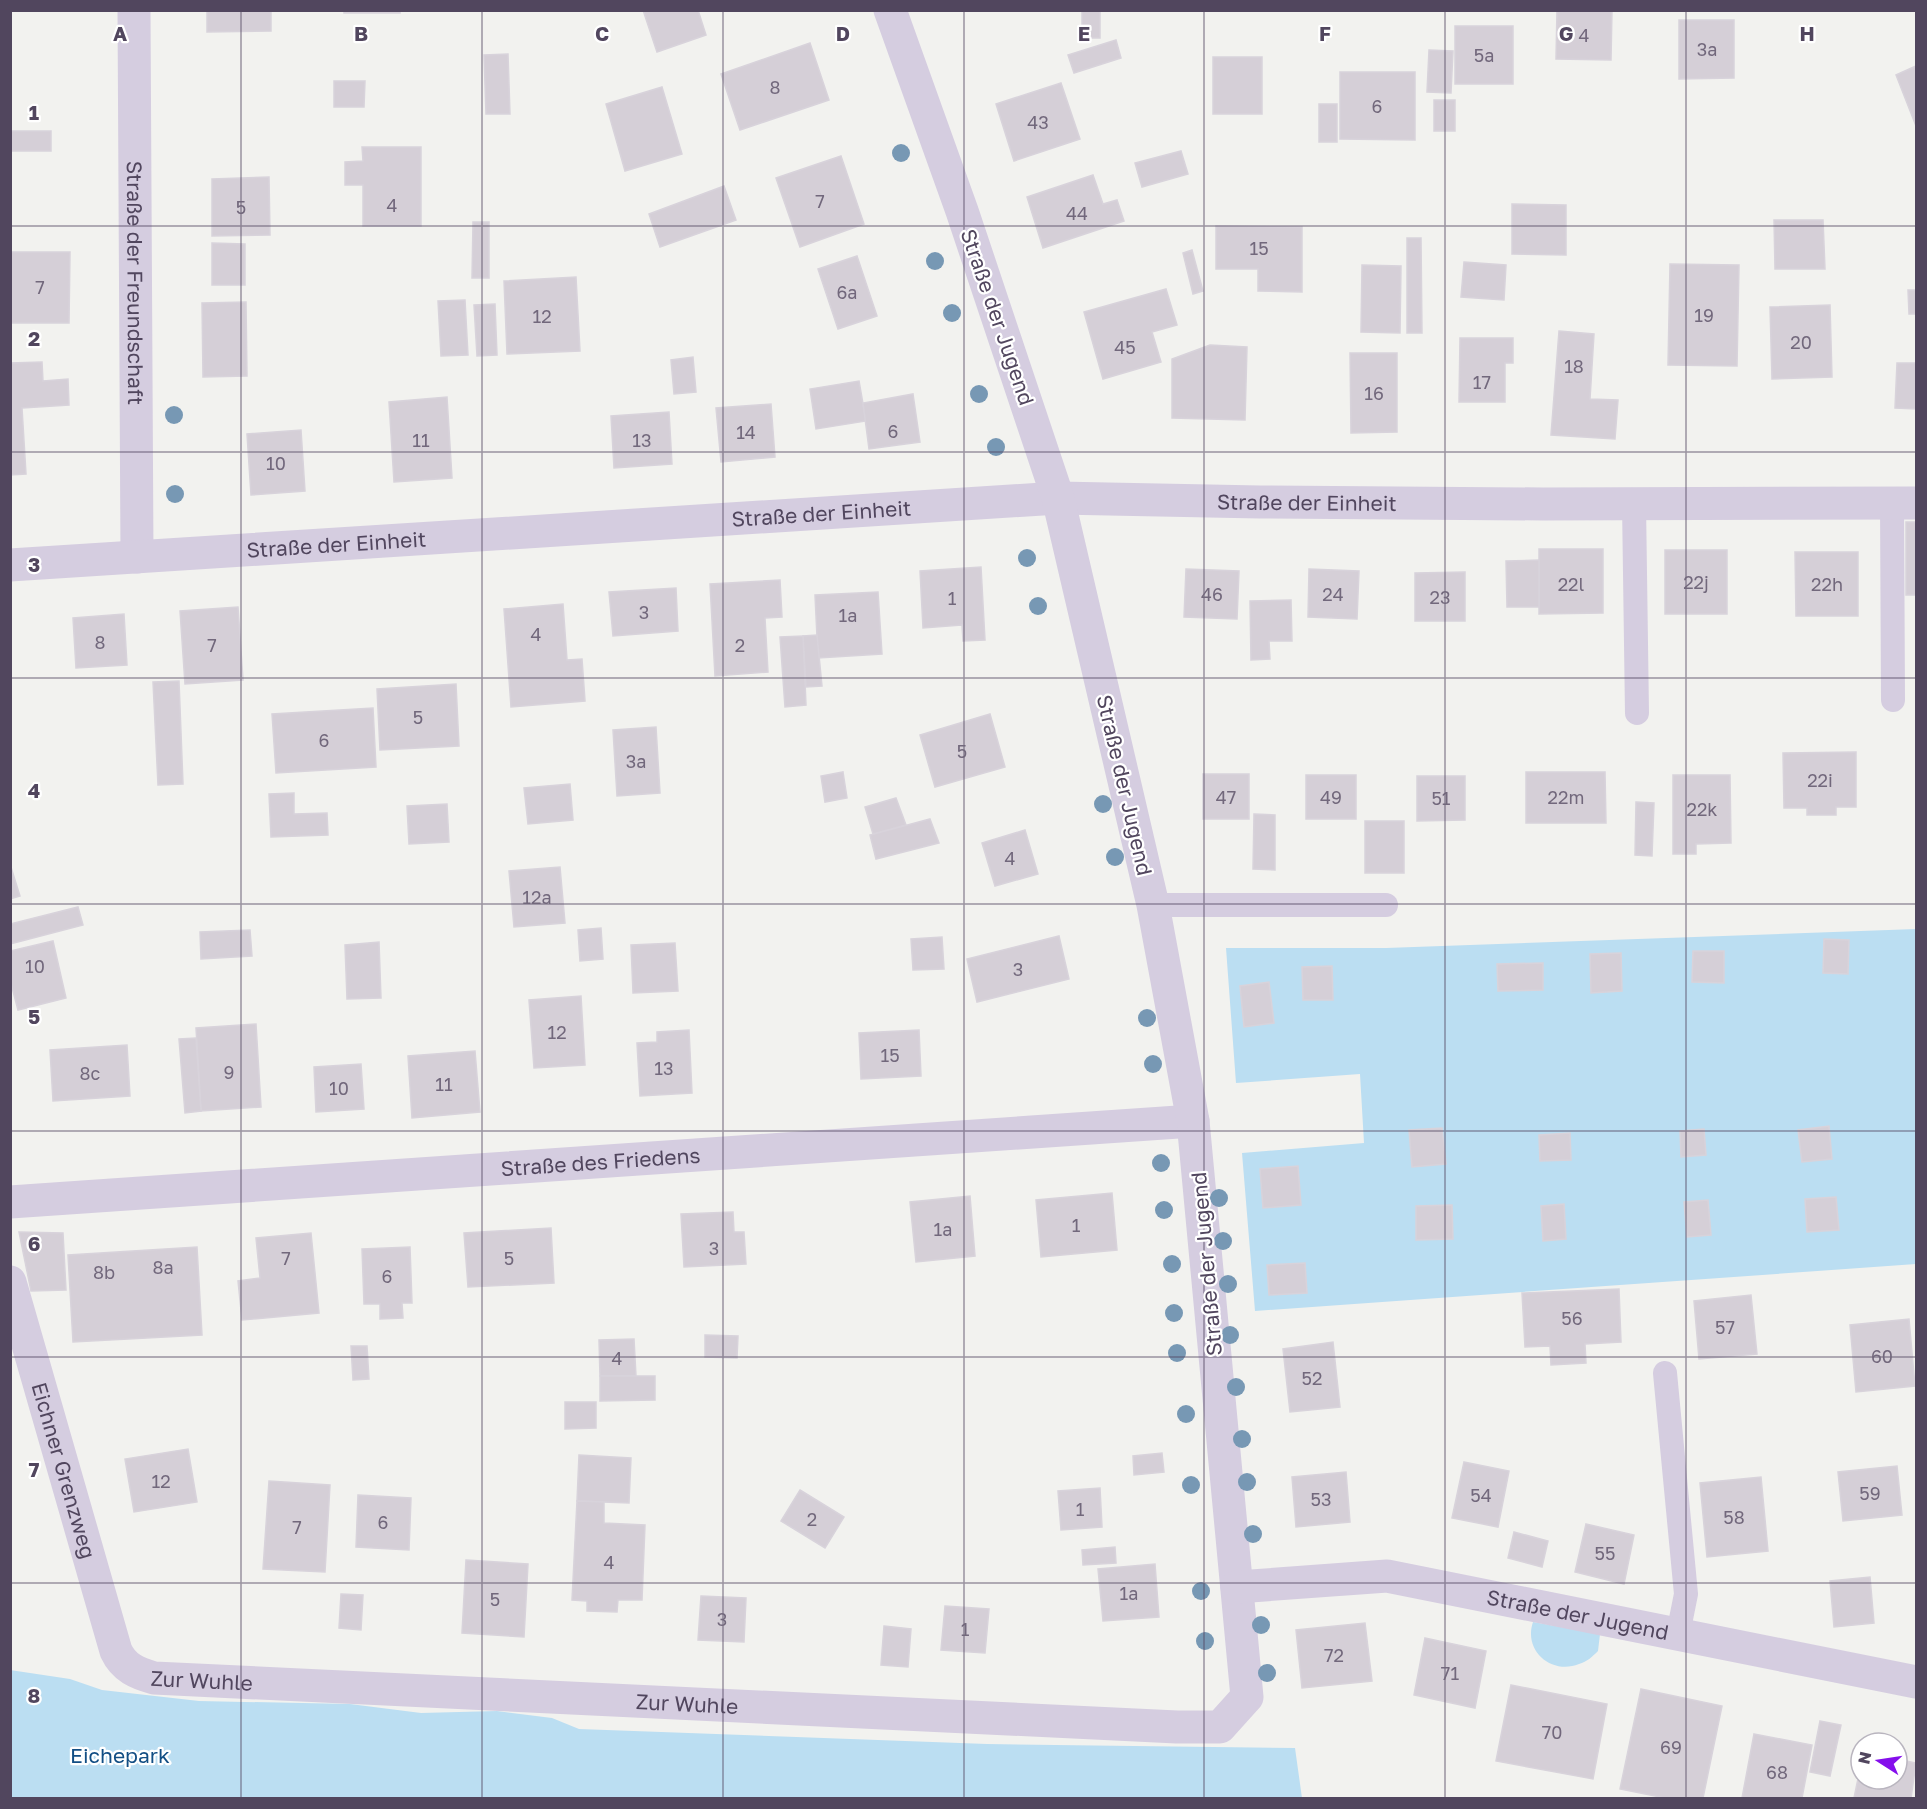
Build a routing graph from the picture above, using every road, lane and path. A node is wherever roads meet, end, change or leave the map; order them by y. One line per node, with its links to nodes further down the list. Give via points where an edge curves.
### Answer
1 (134, 10): 6 (street, Straße der Freundschaft)
2 (890, 10): 3 (street, Straße der Jugend)
3 (1058, 498): 5 (street, Straße der Einheit); 6 (street, Straße der Einheit); 11 (street, Straße der Jugend)
4 (1904, 502): 5 (street, Straße der Einheit); 8 (lane, Straße der Einheit)
5 (1634, 503): 9 (lane)
6 (137, 557): 7 (street, Straße der Einheit)
7 (10, 565)
8 (1893, 700)
9 (1637, 713)
10 (1386, 904): 11 (lane)
11 (1153, 905): 12 (street, Straße der Jugend)
12 (1193, 1121): 13 (street, Straße des Friedens); 16 (street, Straße der Jugend)
13 (10, 1202)
14 (10, 1282): 18 (street, Eichner Grenzweg)
15 (1665, 1373): 17 (lane, via 1686,1594)
16 (1237, 1587): 17 (street, Straße der Jugend, via 1387,1576); 20 (street, Straße der Jugend)
17 (1678, 1634): 19 (street, Straße der Jugend)
18 (120, 1660): 20 (street, Zur Wuhle, via 135,1672 154,1678 1177,1727 1220,1727)
19 (1917, 1682)
20 (1247, 1696)

